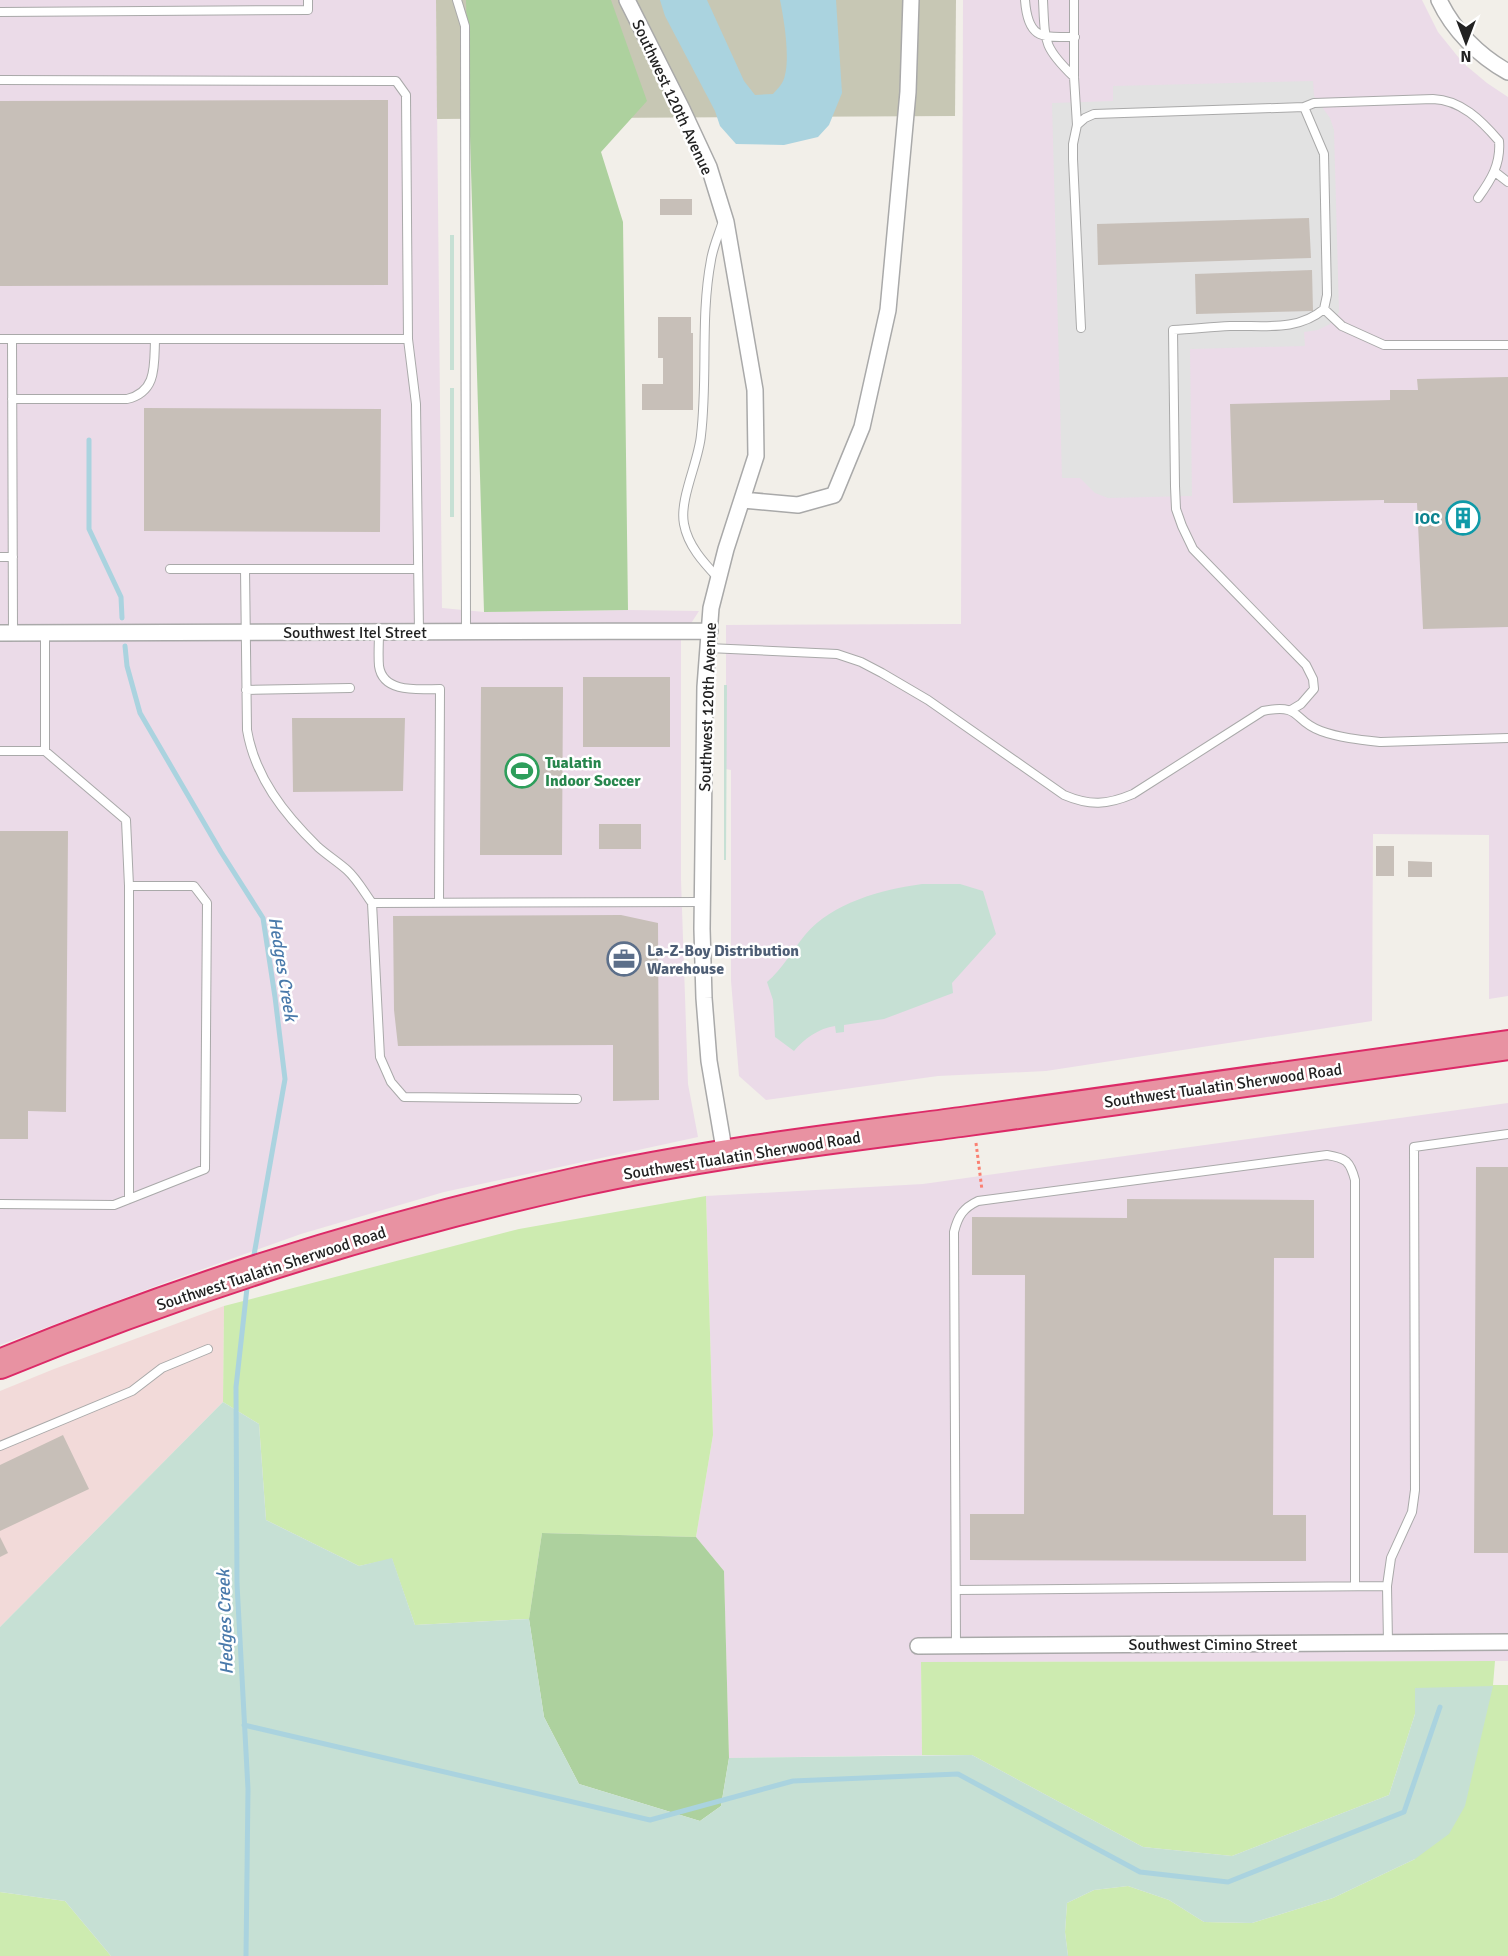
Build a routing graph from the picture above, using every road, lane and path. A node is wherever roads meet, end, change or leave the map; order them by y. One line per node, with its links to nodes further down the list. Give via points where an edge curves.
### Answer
1 (308, 0): 9 (lane, via 308,10)
2 (457, 0): 40 (lane, via 465,26)
3 (627, 0): 20 (street, Southwest 120th Avenue, via 709,167)
4 (911, 0): 29 (street, via 908,92 888,309 862,427 834,495 798,505)
5 (1025, 0): 10 (lane, via 1030,24)
6 (1043, 0): 10 (lane)
7 (1074, 0): 11 (lane)
8 (1439, 0): 12 (street, via 1476,50)
9 (0, 12)
10 (1045, 37): 11 (lane); 13 (lane, via 1051,53)
11 (1075, 37): 13 (lane)
12 (1508, 72)
13 (1074, 76): 16 (lane)
14 (0, 80): 26 (lane, via 396,81 406,95)
15 (1304, 107): 16 (lane, via 1094,114); 17 (lane, via 1445,99 1468,111 1499,141); 21 (lane, via 1324,154)
16 (1077, 125): 22 (lane, via 1073,159)
17 (1495, 172): 18 (lane); 19 (lane)
18 (1508, 182)
19 (1478, 198)
20 (724, 217): 29 (street, Southwest 120th Avenue, via 755,390 756,456); 35 (lane, via 711,259 701,437 684,523 702,561)
21 (1324, 309): 27 (lane, via 1342,327 1384,345); 46 (lane, via 1314,318 1280,327 1173,330 1176,509 1193,549 1306,665 1314,689)
22 (1081, 328)
23 (0, 339): 24 (lane)
24 (12, 339): 25 (lane); 28 (lane)
25 (155, 339): 26 (lane); 28 (lane, via 154,368 149,386 140,396)
26 (408, 339): 32 (lane, via 416,404)
27 (1508, 345)
28 (12, 399): 31 (lane)
29 (743, 500): 35 (street, Southwest 120th Avenue)
30 (0, 557): 31 (lane)
31 (13, 557): 41 (lane)
32 (418, 568): 34 (lane); 39 (lane)
33 (170, 569): 34 (lane)
34 (245, 569): 37 (lane)
35 (719, 579): 36 (street, Southwest 120th Avenue)
36 (710, 630): 40 (street, Southwest Itel Street); 43 (street, Southwest 120th Avenue)
37 (245, 632): 38 (street, Southwest Itel Street); 42 (street, Southwest Itel Street); 45 (lane)
38 (380, 632): 39 (street, Southwest Itel Street); 51 (lane, via 384,680 397,687 440,688)
39 (419, 632): 40 (street, Southwest Itel Street)
40 (466, 632)
41 (6, 633): 42 (street, Southwest Itel Street)
42 (45, 633): 49 (lane)
43 (708, 648): 46 (lane, via 837,654 861,663 928,700 1064,795 1081,802 1124,798 1263,711); 52 (street, Southwest 120th Avenue)
44 (350, 688): 45 (lane)
45 (246, 690): 53 (lane, via 251,751 264,780 288,814 348,872)
46 (1291, 710): 47 (lane, via 1323,732 1367,741)
47 (1508, 738)
48 (0, 750): 49 (lane)
49 (45, 751): 50 (lane, via 126,820)
50 (129, 886): 59 (lane); 59 (lane, via 194,886 207,903 205,1169)
51 (439, 902): 52 (lane); 53 (lane)
52 (702, 902): 58 (street, Southwest 120th Avenue, via 709,1061)
53 (372, 903): 55 (lane, via 380,1057 391,1082 404,1097)
54 (1508, 1045): 56 (highway, Southwest Tualatin Sherwood Road)
55 (577, 1099)
56 (972, 1120): 58 (highway, Southwest Tualatin Sherwood Road); 60 (path)
57 (1508, 1134): 66 (lane, via 1414,1147 1415,1490 1412,1512 1391,1558)
58 (725, 1155): 63 (highway, Southwest Tualatin Sherwood Road, via 579,1182 316,1251 201,1287)
59 (129, 1199): 61 (lane, via 114,1205)
60 (982, 1201): 65 (lane, via 1327,1155 1342,1157 1351,1166 1355,1192); 67 (lane, via 966,1207 957,1218 954,1232)
61 (0, 1204)
62 (208, 1349): 64 (lane, via 162,1368 132,1391)
63 (0, 1364)
64 (0, 1446)
65 (1355, 1586): 66 (lane); 67 (lane)
66 (1387, 1586): 69 (lane)
67 (956, 1590): 71 (lane)
68 (1508, 1642): 69 (street, Southwest Cimino Street)
69 (1389, 1643): 71 (street, Southwest Cimino Street)
70 (918, 1646): 71 (street, Southwest Cimino Street)
71 (956, 1646)

